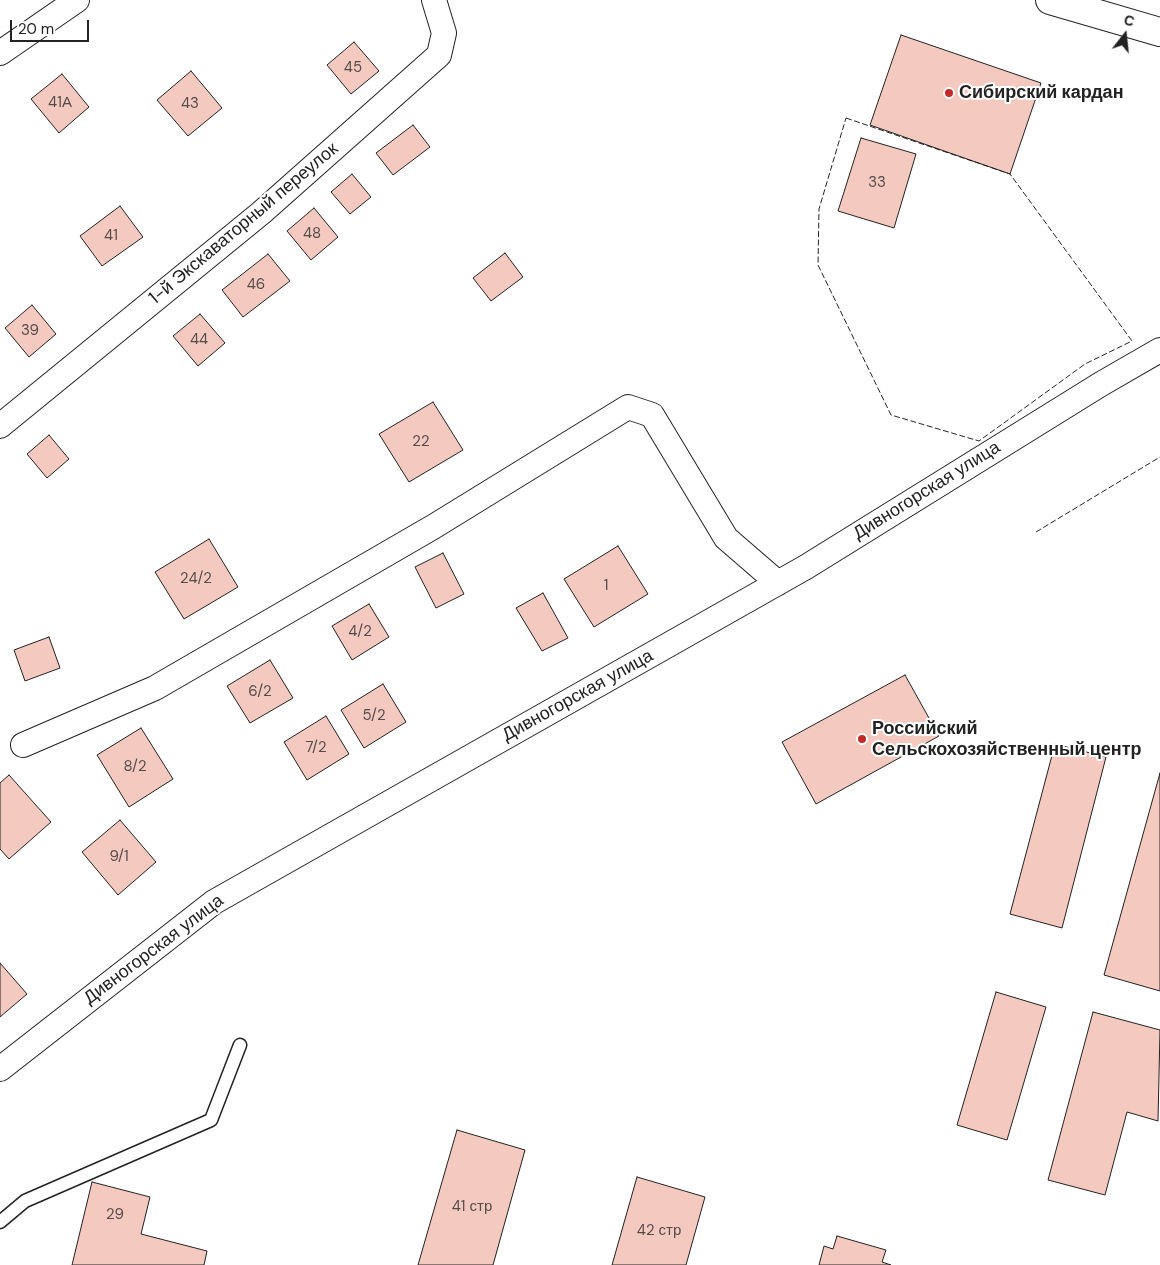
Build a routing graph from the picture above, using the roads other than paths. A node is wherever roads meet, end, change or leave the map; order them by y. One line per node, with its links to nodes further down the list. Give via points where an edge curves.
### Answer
1 (77, 0): 5 (street)
2 (434, 0): 7 (street, 1-й Экскаваторный переулок, via 444,33 440,55 261,213)
3 (1050, 0): 4 (main road)
4 (1160, 32)
5 (0, 53)
6 (1160, 350): 8 (street, Дивногорская улица)
7 (0, 426)
8 (778, 583): 9 (street, via 726,538 652,415 628,406 433,527 155,688); 11 (street, Дивногорская улица, via 214,902)
9 (23, 745)
10 (240, 1045): 12 (lane, via 211,1120 25,1201)
11 (5, 1065)
12 (0, 1222)

